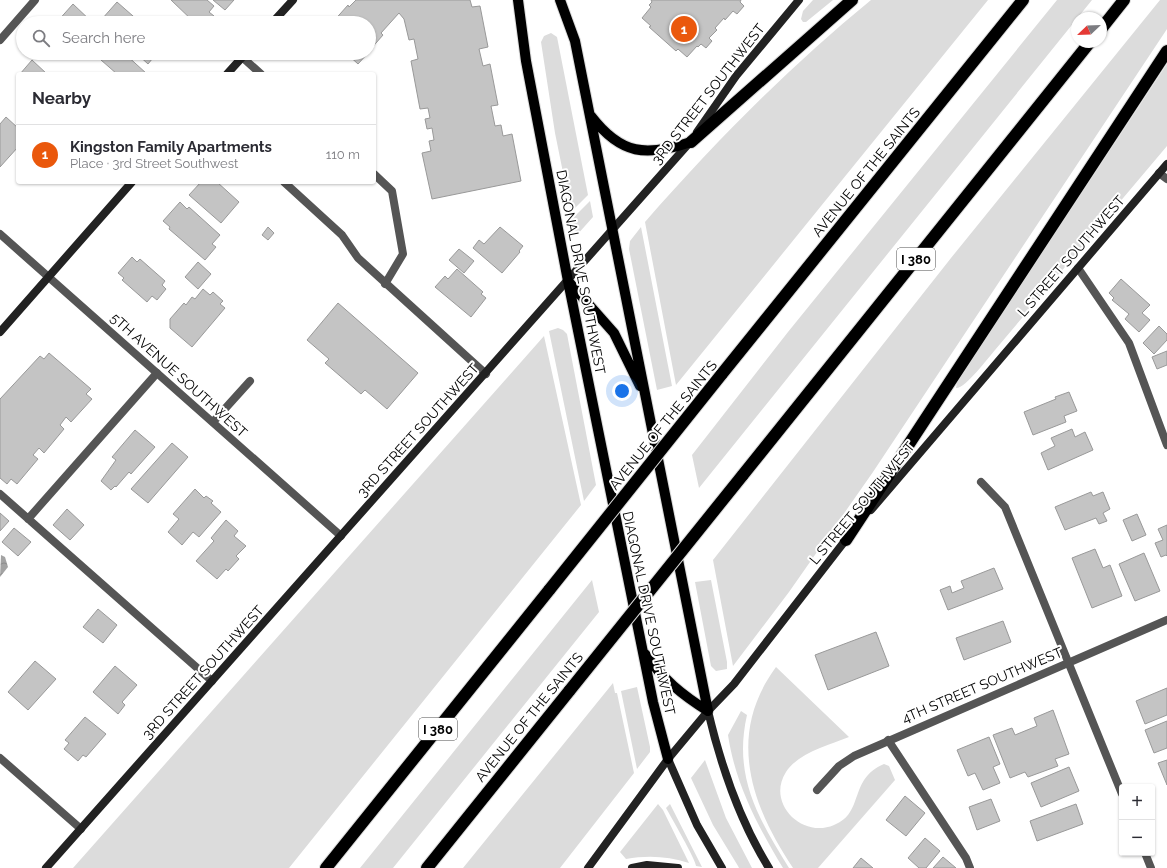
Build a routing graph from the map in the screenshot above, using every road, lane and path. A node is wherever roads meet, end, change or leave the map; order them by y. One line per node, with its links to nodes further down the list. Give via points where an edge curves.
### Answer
1 (35, 0): 9 (street)
2 (293, 0): 10 (main road)
3 (518, 0): 32 (main road, DIAGONAL DRIVE SOUTHWEST, via 526,61)
4 (560, 0): 20 (main road, via 575,41)
5 (799, 0): 21 (main road, 3RD STREET SOUTHWEST, via 736,76)
6 (852, 0): 21 (highway)
7 (1023, 0): 59 (highway, AVENUE OF THE SAINTS / I 380, bridge)
8 (1124, 0): 11 (highway)
9 (21, 16)
10 (278, 16)
11 (1107, 21)
12 (16, 22): 13 (street)
13 (0, 40)
14 (1085, 48): 60 (highway, AVENUE OF THE SAINTS / I 380, bridge)
15 (1167, 51): 45 (highway)
16 (240, 60): 18 (main road)
17 (248, 60): 19 (street)
18 (229, 72)
19 (259, 72)
20 (589, 113): 21 (main road, via 608,136 633,149 652,152); 28 (main road)
21 (690, 142): 28 (main road, 3RD STREET SOUTHWEST)
22 (1167, 164): 23 (main road, L STREET SOUTHWEST)
23 (1159, 173): 25 (street); 30 (main road, L STREET SOUTHWEST)
24 (376, 176): 33 (street, via 392,191 403,254)
25 (1167, 179)
26 (130, 184): 31 (main road)
27 (286, 184): 33 (street, via 342,235 358,258)
28 (613, 230): 32 (main road, 3RD STREET SOUTHWEST); 38 (main road)
29 (0, 234): 31 (street, 5TH AVENUE SOUTHWEST)
30 (1078, 268): 40 (street, via 1129,342); 45 (main road, L STREET SOUTHWEST)
31 (49, 276): 34 (main road); 35 (street, 5TH AVENUE SOUTHWEST)
32 (568, 281): 36 (main road, 3RD STREET SOUTHWEST); 38 (main road, via 614,333); 47 (main road, DIAGONAL DRIVE SOUTHWEST)
33 (385, 284): 36 (street)
34 (0, 332)
35 (157, 373): 39 (street, 5TH AVENUE SOUTHWEST); 43 (street)
36 (486, 374): 44 (main road, 3RD STREET SOUTHWEST)
37 (250, 381): 39 (street)
38 (647, 402): 50 (main road)
39 (213, 422): 44 (street, 5TH AVENUE SOUTHWEST)
40 (1167, 445)
41 (981, 482): 48 (street, via 1004,507)
42 (0, 494): 43 (street)
43 (28, 519): 49 (street)
44 (341, 536): 49 (main road, 3RD STREET SOUTHWEST)
45 (846, 540): 50 (main road, L STREET SOUTHWEST, via 734,684)
46 (1167, 620): 48 (street, 4TH STREET SOUTHWEST)
47 (642, 650): 50 (main road, via 671,685); 53 (main road, DIAGONAL DRIVE SOUTHWEST)
48 (1069, 661): 51 (street, 4TH STREET SOUTHWEST); 54 (street)
49 (212, 681): 56 (main road, 3RD STREET SOUTHWEST)
50 (708, 711): 53 (main road, L STREET SOUTHWEST); 65 (main road, via 722,765 737,806)
51 (888, 740): 55 (street, 4TH STREET SOUTHWEST, via 839,766); 66 (street, via 966,858)
52 (0, 758): 56 (street)
53 (668, 759): 61 (main road, L STREET SOUTHWEST); 64 (main road, via 694,819)
54 (1119, 786)
55 (817, 790)
56 (80, 829): 58 (main road, 3RD STREET SOUTHWEST)
57 (1147, 856): 67 (street)
58 (46, 868)
59 (326, 868)
60 (427, 868)
61 (588, 868)
62 (632, 868): 63 (main road, via 648,865)
63 (678, 868)
64 (722, 868)
65 (769, 868)
66 (970, 868)
67 (1152, 868)

